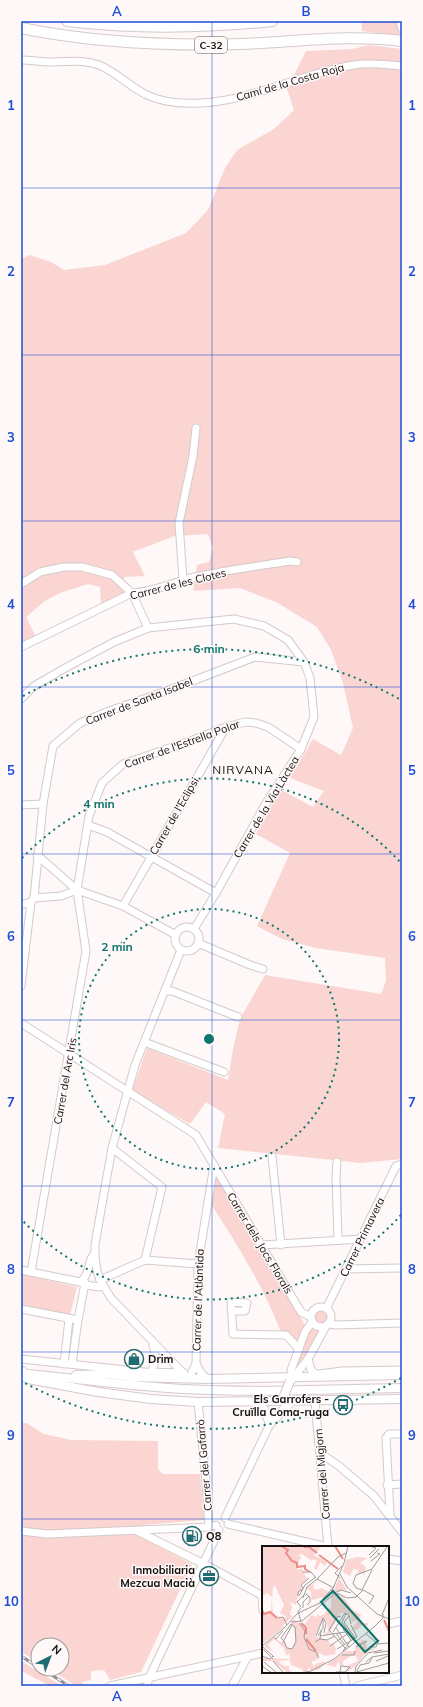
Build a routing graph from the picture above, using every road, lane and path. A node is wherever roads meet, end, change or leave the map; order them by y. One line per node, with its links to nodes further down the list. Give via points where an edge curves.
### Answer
1 (66, 21): 2 (highway, via 149,27)
2 (272, 21)
3 (400, 21): 5 (street)
4 (21, 28): 6 (highway, C-32, via 91,39 161,44 352,38)
5 (402, 29)
6 (402, 41)
7 (21, 60): 8 (street, Camí de la Costa Roja, via 80,60 99,65 145,94 165,101 194,103 245,96 356,64)
8 (402, 66)
9 (196, 428): 11 (street, via 179,523)
10 (297, 562): 11 (street, Carrer de les Clotes, via 256,566)
11 (183, 580): 13 (street, Carrer de les Clotes, via 146,592)
12 (21, 584): 13 (street, via 40,572 64,567 82,567 112,575)
13 (132, 593): 14 (street); 15 (street, Carrer de les Clotes)
14 (148, 628): 16 (street, Carrer de la Via Làctea, via 234,619 264,626 288,640); 17 (street, Carrer de la Via Làctea, via 114,642 67,667 34,686)
15 (21, 648)
16 (304, 662): 19 (street, Carrer de la Via Làctea, via 310,678 314,717); 20 (street, Carrer de Santa Isabel, via 255,657 80,723 53,746)
17 (21, 699)
18 (226, 727): 19 (street, Carrer de l'Estrella Polar, via 245,722 256,723 268,727); 22 (street, Carrer de l'Estrella Polar, via 123,764 102,783); 24 (street, Carrer de l'Eclipsi)
19 (301, 748): 26 (street, Carrer de la Via Làctea, via 265,805)
20 (43, 804): 21 (street); 23 (street, Carrer de Santa Isabel)
21 (21, 805)
22 (88, 825): 24 (street, via 107,832); 25 (street, Carrer de l'Estrella Polar)
23 (37, 855): 25 (street); 27 (street, Carrer de Santa Isabel)
24 (151, 856): 26 (street); 29 (street, Carrer de l'Eclipsi)
25 (77, 890): 27 (street, via 61,896); 29 (street); 40 (street, Carrer del Arc Iris, via 86,951)
26 (216, 893): 30 (street, Carrer de la Via Làctea)
27 (33, 900): 28 (street); 35 (street, Carrer de Santa Isabel)
28 (21, 905)
29 (123, 906): 31 (street)
30 (194, 929): 31 (street, via 184,928); 32 (street, via 199,936)
31 (176, 935): 33 (street, via 177,945)
32 (198, 943): 33 (street, via 190,951); 34 (street, via 250,966)
33 (181, 950): 36 (street)
34 (263, 969)
35 (21, 986)
36 (166, 991): 37 (street, via 172,991); 39 (street)
37 (238, 1017)
38 (21, 1023): 40 (street, Carrer dels Jocs Florals)
39 (144, 1042): 41 (street); 42 (street, via 135,1064)
40 (70, 1055): 42 (street, Carrer dels Jocs Florals); 58 (street, Carrer del Arc Iris)
41 (224, 1072)
42 (129, 1091): 43 (street); 46 (street, Carrer dels Jocs Florals, via 196,1135)
43 (112, 1148): 52 (street); 53 (street, via 162,1188)
44 (272, 1156): 51 (street)
45 (337, 1162): 49 (street)
46 (214, 1165): 50 (street, Carrer dels Jocs Florals); 54 (street, Carrer de l'Atlàntida)
47 (399, 1165): 48 (street, Carrer Primavera)
48 (361, 1239): 49 (street); 56 (street, Carrer Primavera)
49 (338, 1240): 51 (street)
50 (262, 1245): 51 (street); 66 (street, Carrer dels Jocs Florals, via 301,1312)
51 (281, 1245)
52 (95, 1253): 59 (street); 60 (street)
53 (145, 1260): 54 (street); 60 (street)
54 (198, 1264): 76 (street, Carrer de l'Atlàntida)
55 (402, 1268): 56 (street)
56 (346, 1269): 62 (street, Carrer Primavera)
57 (21, 1270): 58 (street)
58 (31, 1272): 59 (street)
59 (83, 1282): 60 (street, via 86,1285); 61 (street)
60 (101, 1283): 61 (street); 70 (street, via 111,1298)
61 (83, 1294): 67 (street)
62 (327, 1308): 66 (street, via 315,1308); 69 (street, via 332,1317)
63 (21, 1309): 65 (street)
64 (233, 1311): 71 (street, via 233,1334 286,1335)
65 (69, 1319): 67 (street); 74 (street)
66 (312, 1319): 69 (street, via 318,1327); 71 (street)
67 (78, 1320): 75 (street)
68 (402, 1323): 69 (street)
69 (328, 1325): 72 (street)
70 (152, 1342): 79 (street, via 155,1359); 80 (street)
71 (299, 1349): 85 (street, via 290,1370)
72 (308, 1359): 82 (street); 85 (street)
73 (21, 1360): 74 (street)
74 (64, 1364): 75 (street)
75 (72, 1364): 79 (street)
76 (196, 1364): 80 (street, Carrer de l'Atlàntida); 84 (street, Carrer de l'Atlàntida)
77 (402, 1370): 82 (street, via 342,1371)
78 (23, 1373): 83 (main road); 91 (main road, via 28,1379 98,1392)
79 (148, 1374): 80 (main road); 83 (main road, via 77,1375)
80 (189, 1375): 84 (main road)
81 (402, 1375): 82 (main road)
82 (317, 1376): 85 (main road)
83 (68, 1378): 86 (main road, via 185,1389)
84 (207, 1379): 85 (main road)
85 (291, 1380): 88 (main road, bridge)
86 (402, 1388)
87 (402, 1399): 90 (main road)
88 (282, 1400): 89 (main road); 92 (main road); 93 (main road)
89 (296, 1401): 90 (main road); 93 (main road, via 284,1407)
90 (315, 1401): 95 (street, Carrer del Migjorn)
91 (198, 1402): 92 (main road); 102 (street, Carrer del Gafarrò, via 205,1470)
92 (255, 1402): 93 (main road, via 264,1409)
93 (271, 1423): 101 (street)
94 (402, 1434): 97 (street, via 389,1434 386,1438)
95 (320, 1453): 99 (street); 109 (street, Carrer del Migjorn)
96 (402, 1484): 97 (street)
97 (387, 1485): 98 (street)
98 (388, 1493): 99 (street, via 381,1497); 100 (street)
99 (374, 1496): 100 (street)
100 (390, 1515): 106 (street)
101 (226, 1521): 102 (street, via 225,1529); 108 (street)
102 (215, 1527): 103 (street); 112 (street)
103 (157, 1529): 104 (street); 107 (street, via 158,1536)
104 (134, 1530): 105 (street, via 47,1534); 107 (street)
105 (21, 1531)
106 (402, 1532)
107 (164, 1543): 112 (street)
108 (324, 1546)
109 (328, 1546)
110 (389, 1560): 111 (street)
111 (402, 1561)
112 (204, 1563): 113 (street); 120 (street)
113 (262, 1594)
114 (402, 1621): 115 (street)
115 (389, 1624)
116 (262, 1653): 117 (street)
117 (248, 1656): 120 (street); 122 (street)
118 (343, 1673): 123 (street)
119 (402, 1675): 124 (street)
120 (145, 1684): 121 (street)
121 (110, 1686)
122 (232, 1686)
123 (346, 1686)
124 (358, 1686)

